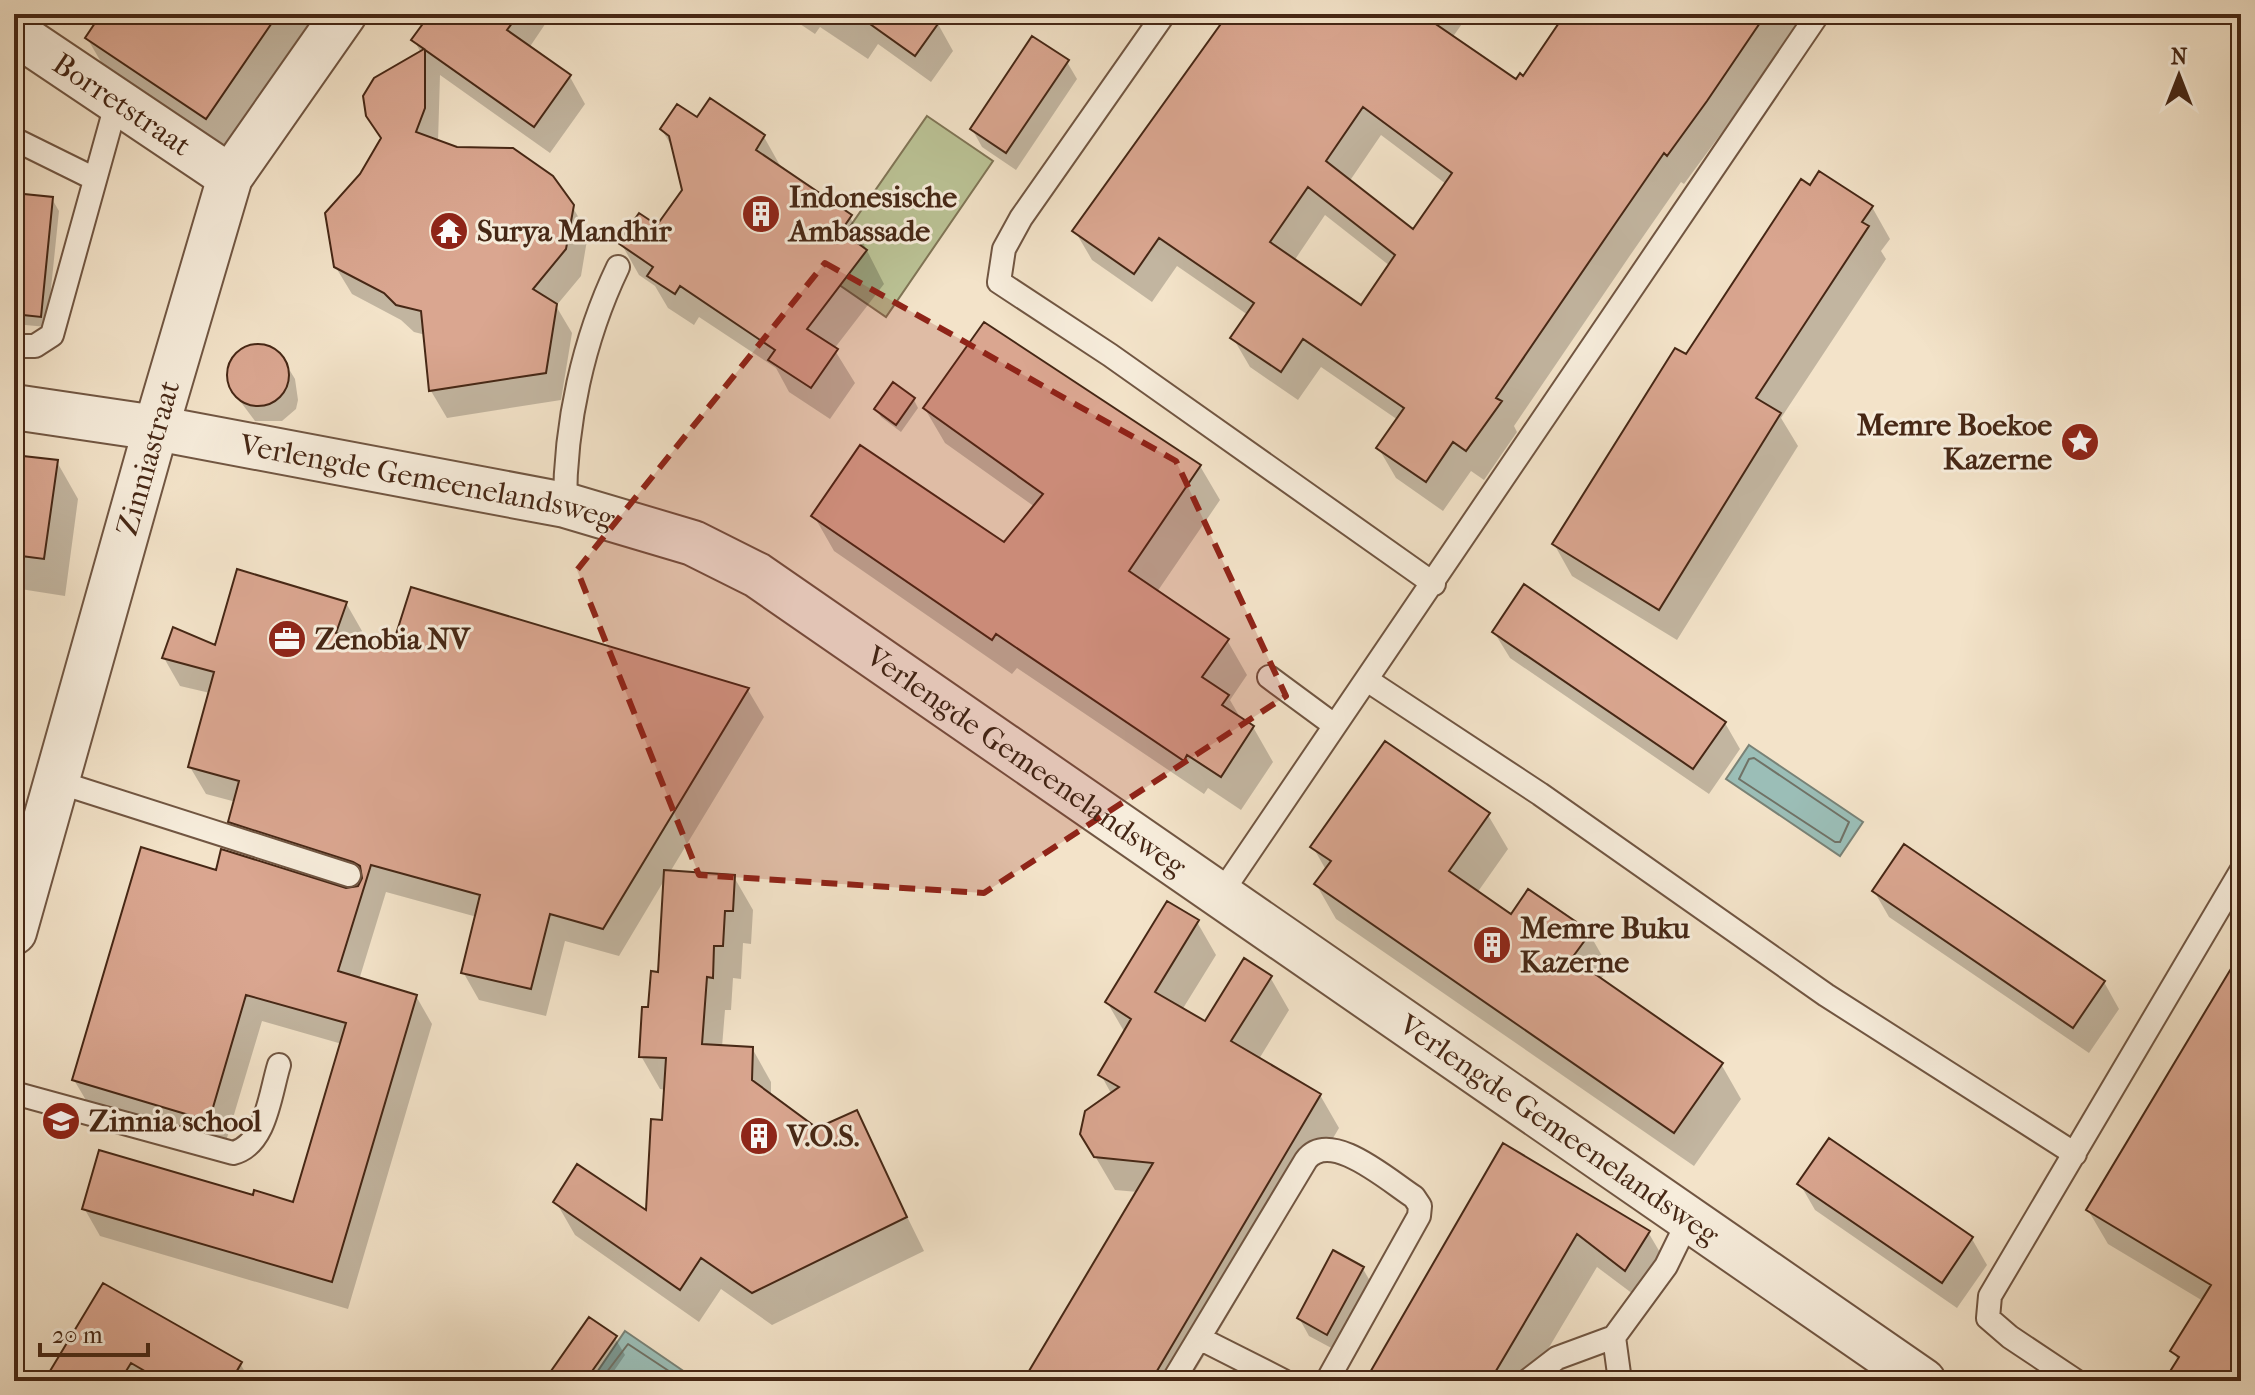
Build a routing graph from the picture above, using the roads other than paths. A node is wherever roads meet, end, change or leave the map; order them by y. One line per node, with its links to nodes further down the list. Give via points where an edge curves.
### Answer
1 (344, 14): 7 (street, Zinniastraat)
2 (1164, 14): 14 (lane, via 1021,218 1004,249 999,282)
3 (1818, 14): 14 (lane)
4 (14, 32): 5 (street, Borretstraat)
5 (117, 101): 7 (street, Borretstraat); 8 (lane)
6 (14, 139): 8 (lane)
7 (230, 177): 12 (street, Zinniastraat)
8 (95, 179): 10 (lane, via 52,335 35,346)
9 (618, 267): 13 (lane, via 597,311 565,450)
10 (14, 346)
11 (14, 407): 12 (street, Verlengde Gemeenelandsweg)
12 (156, 428): 13 (street, Verlengde Gemeenelandsweg); 18 (street, Zinniastraat)
13 (565, 505): 21 (street, Verlengde Gemeenelandsweg, via 693,543 757,575)
14 (1434, 584): 16 (lane)
15 (1269, 677): 17 (lane)
16 (1367, 680): 17 (lane); 25 (lane, via 1826,995)
17 (1334, 725): 21 (lane)
18 (58, 782): 20 (lane); 22 (street, Zinniastraat)
19 (2241, 871): 25 (lane)
20 (349, 875)
21 (1220, 895): 26 (street, Verlengde Gemeenelandsweg)
22 (14, 932)
23 (279, 1065): 24 (lane, via 256,1137 248,1149 233,1153)
24 (14, 1093)
25 (2075, 1154): 35 (lane, via 1990,1296 1988,1318)
26 (1688, 1221): 27 (lane, via 1666,1266); 34 (street, Verlengde Gemeenelandsweg)
27 (1614, 1337): 32 (lane, via 1557,1358); 33 (lane)
28 (1199, 1338): 29 (lane); 30 (lane); 31 (lane, via 1311,1154 1335,1148 1414,1197 1420,1211)
29 (1173, 1381)
30 (1284, 1381)
31 (1327, 1381)
32 (1527, 1381)
33 (1620, 1381)
34 (1923, 1381)
35 (2076, 1381)

